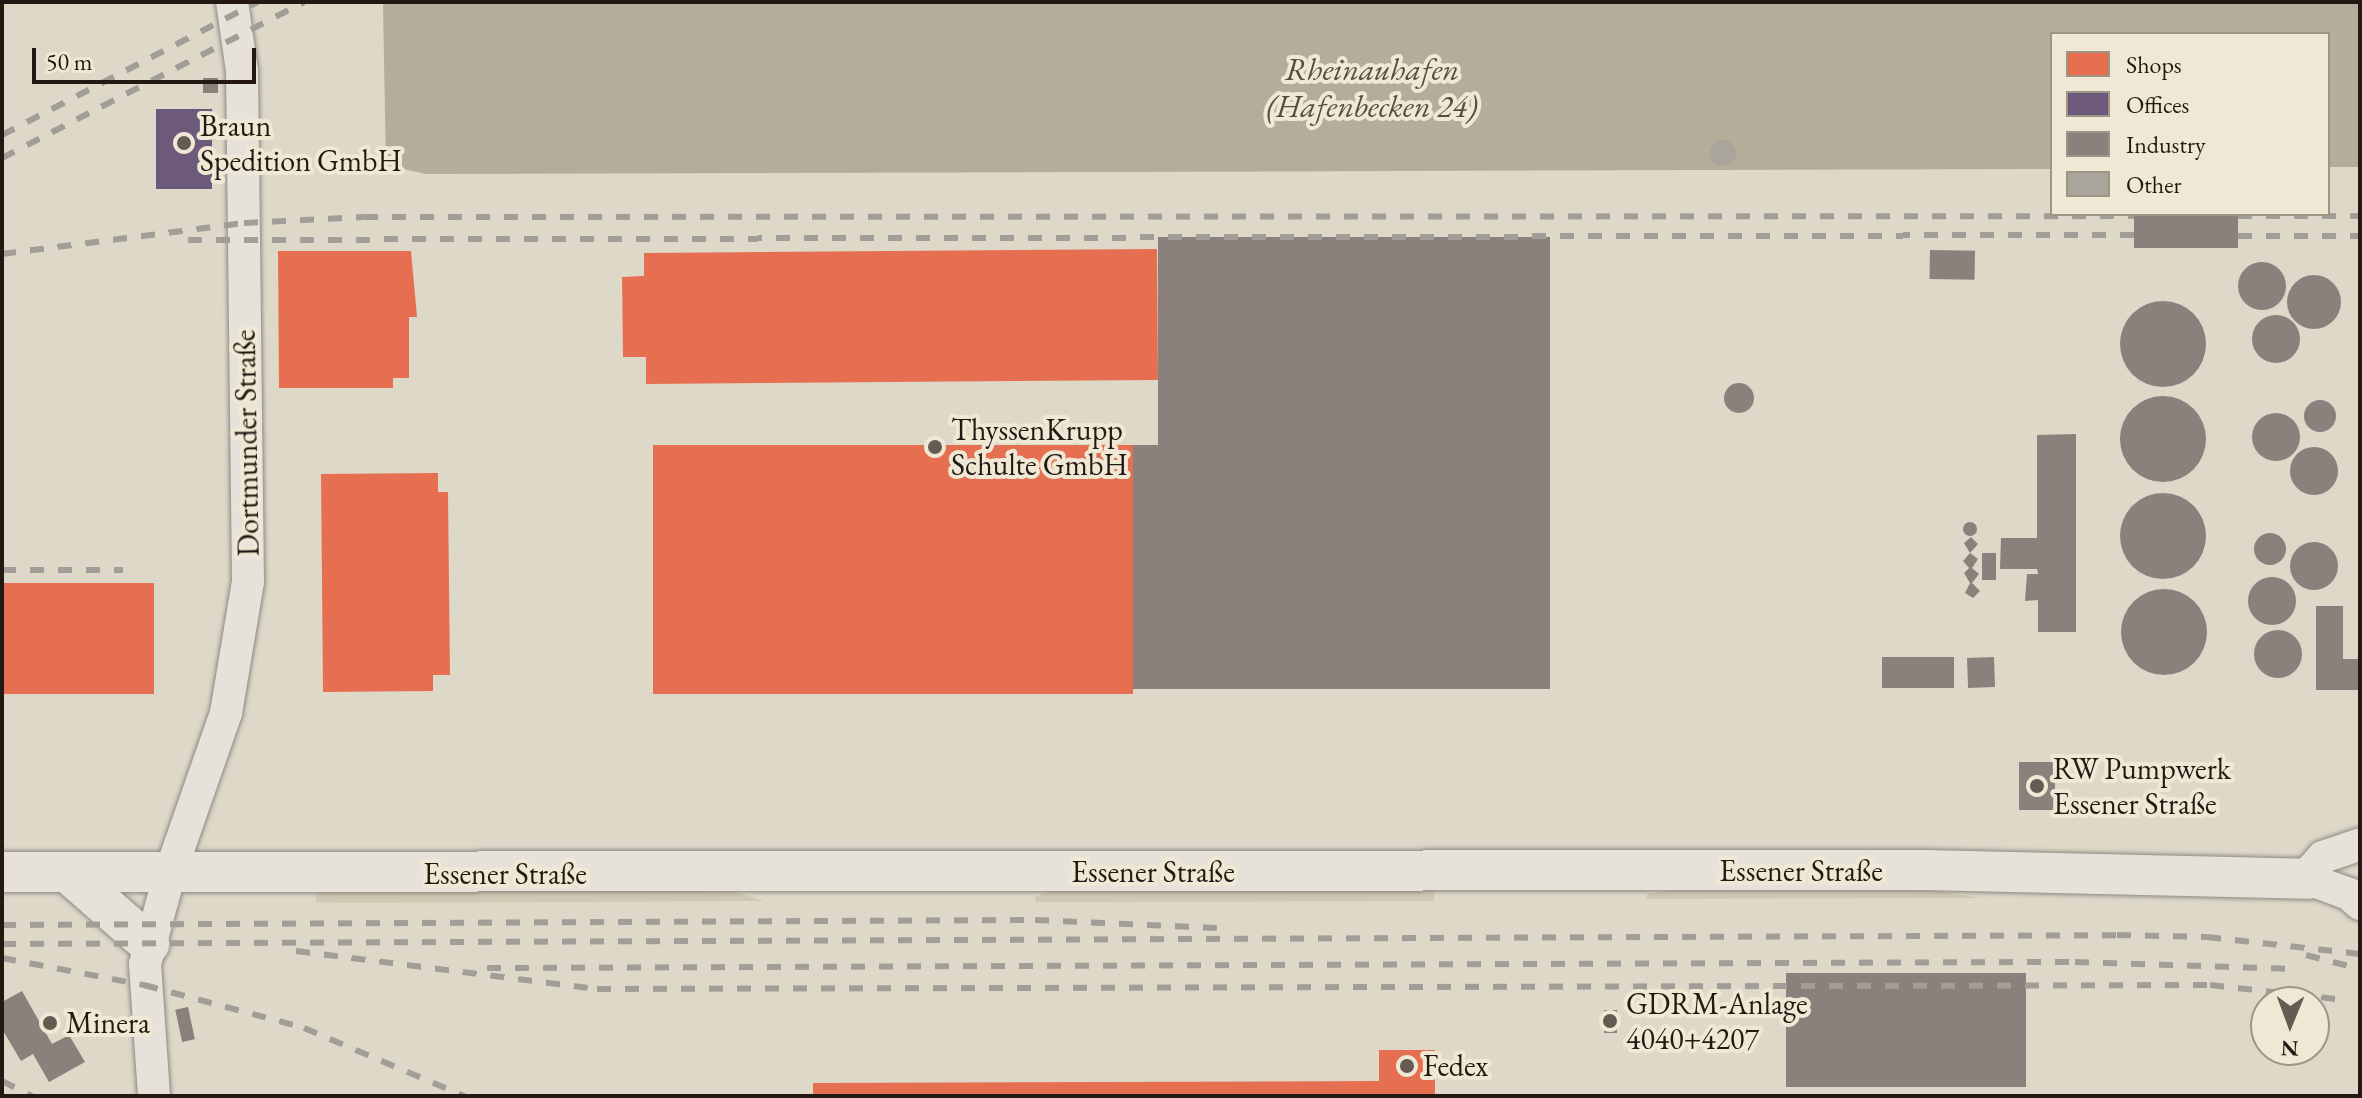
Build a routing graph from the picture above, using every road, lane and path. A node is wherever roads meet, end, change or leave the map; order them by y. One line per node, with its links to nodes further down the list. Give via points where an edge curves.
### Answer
1 (232, 2): 5 (street, Dortmunder Straße, via 242,71 248,582 226,713)
2 (2360, 844): 6 (street, via 2323,857)
3 (2, 872): 4 (street, Essener Straße)
4 (68, 873): 5 (street, Essener Straße); 8 (street)
5 (170, 873): 6 (street, Essener Straße, via 1923,870); 8 (street, Dortmunder Straße)
6 (2306, 878): 7 (street, via 2349,894)
7 (2360, 904)
8 (149, 944): 9 (street, Dortmunder Straße, via 144,985)
9 (154, 1096)

